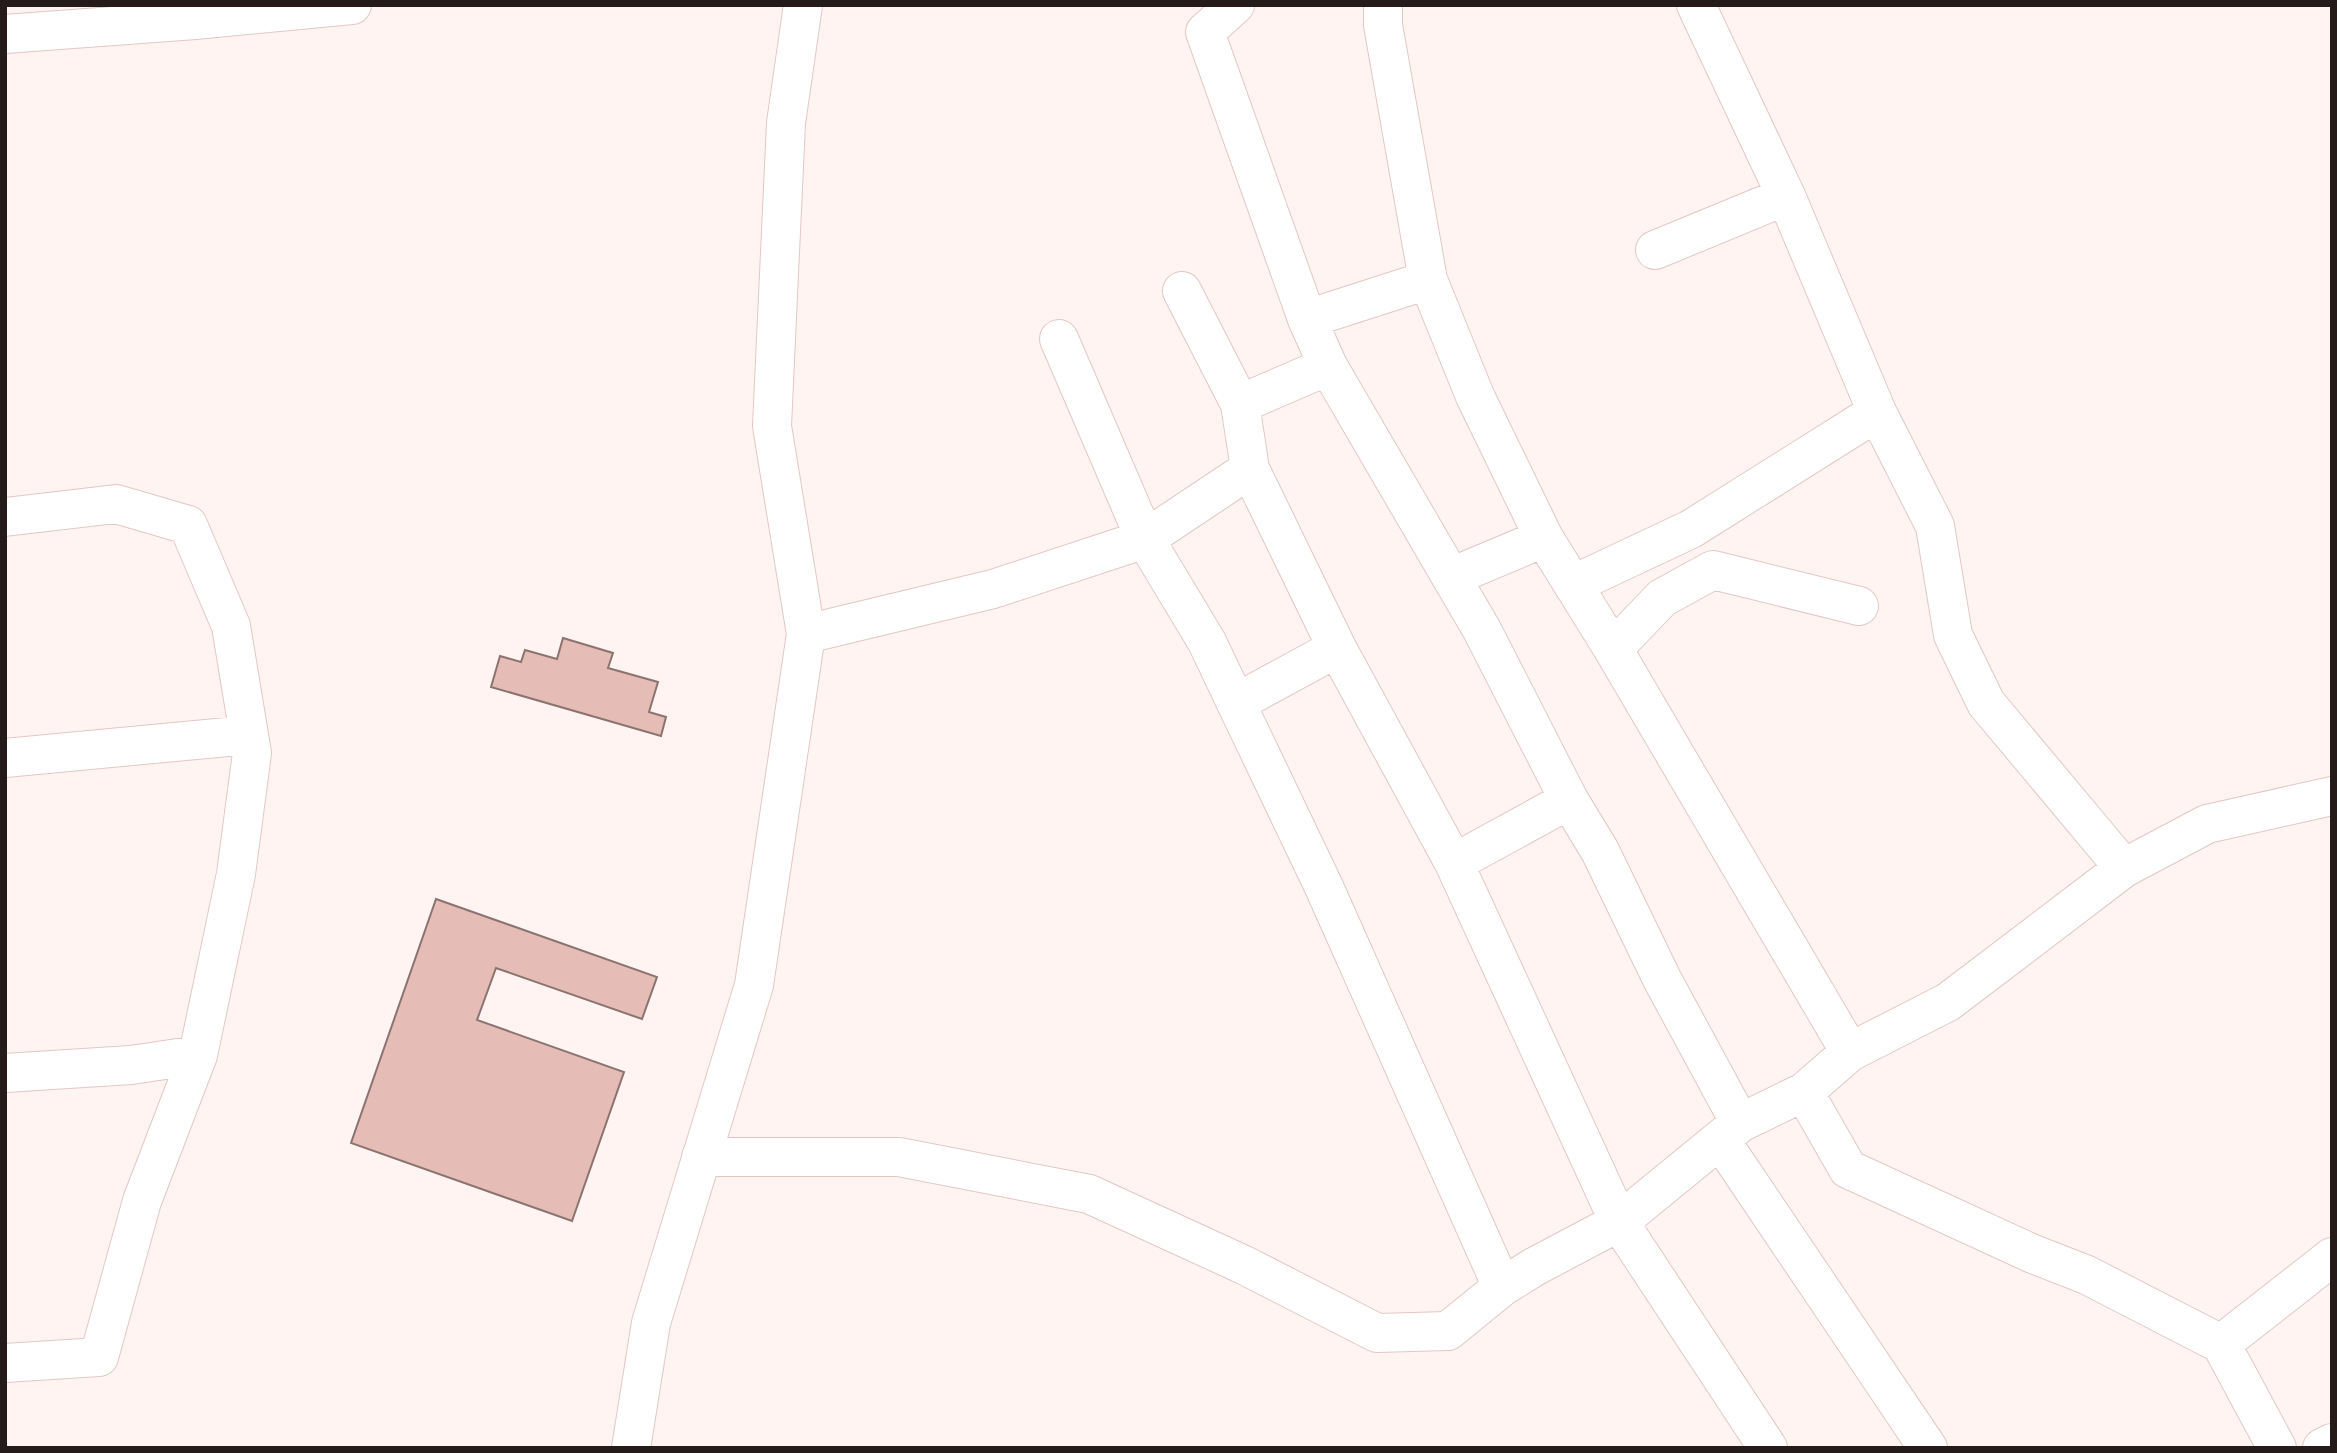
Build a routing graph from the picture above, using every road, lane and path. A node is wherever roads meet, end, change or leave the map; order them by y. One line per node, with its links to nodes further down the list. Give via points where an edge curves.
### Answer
1 (352, 5): 6 (street)
2 (803, 5): 27 (street, via 786,123 772,426)
3 (1235, 5): 13 (street, via 1205,32)
4 (1383, 5): 11 (street)
5 (1696, 5): 9 (street)
6 (267, 9): 7 (street)
7 (110, 16): 8 (street)
8 (5, 34)
9 (1786, 196): 10 (street); 17 (street)
10 (1655, 250)
11 (1428, 280): 13 (street); 21 (street, via 1475,396)
12 (1182, 291): 16 (street)
13 (1307, 319): 15 (street)
14 (1059, 339): 22 (street)
15 (1328, 366): 16 (street); 24 (street)
16 (1240, 404): 18 (street)
17 (1877, 412): 20 (street); 36 (street, via 1936,526 1953,635 1986,703)
18 (1250, 469): 22 (street); 28 (street)
19 (5, 517): 31 (street, via 116,504 188,525 232,626)
20 (1691, 529): 23 (street); 25 (street)
21 (1544, 538): 24 (street); 25 (street)
22 (1145, 539): 27 (street, via 993,589); 30 (street, via 1207,642)
23 (1713, 570): 26 (street); 29 (street, via 1662,598)
24 (1451, 577): 34 (street)
25 (1574, 584): 29 (street)
26 (1859, 606)
27 (806, 634): 42 (street, via 754,985)
28 (1337, 648): 30 (street); 35 (street)
29 (1613, 649): 37 (street)
30 (1236, 703): 45 (street, via 1324,887)
31 (249, 735): 32 (street); 38 (street, via 252,753 236,874)
32 (5, 758)
33 (2332, 796): 36 (street, via 2207,824)
34 (1569, 800): 35 (street); 41 (street, via 1600,851)
35 (1454, 863): 43 (street)
36 (2124, 868): 37 (street, via 1948,1002)
37 (1850, 1052): 40 (street)
38 (198, 1055): 39 (street, via 131,1065); 47 (street, via 142,1201 99,1357)
39 (5, 1073)
40 (1804, 1092): 41 (street); 46 (street, via 1848,1169 2087,1275)
41 (1730, 1132): 43 (street); 51 (street)
42 (701, 1157): 45 (street, via 899,1157 1089,1194 1244,1265 1377,1334 1448,1331); 49 (street, via 651,1323)
43 (1619, 1222): 45 (street); 50 (street)
44 (2332, 1257): 46 (street)
45 (1502, 1287)
46 (2221, 1344): 52 (street)
47 (5, 1363)
48 (2332, 1443): 53 (street)
49 (631, 1448)
50 (1768, 1448)
51 (1928, 1448)
52 (2277, 1448)
53 (2322, 1448)

